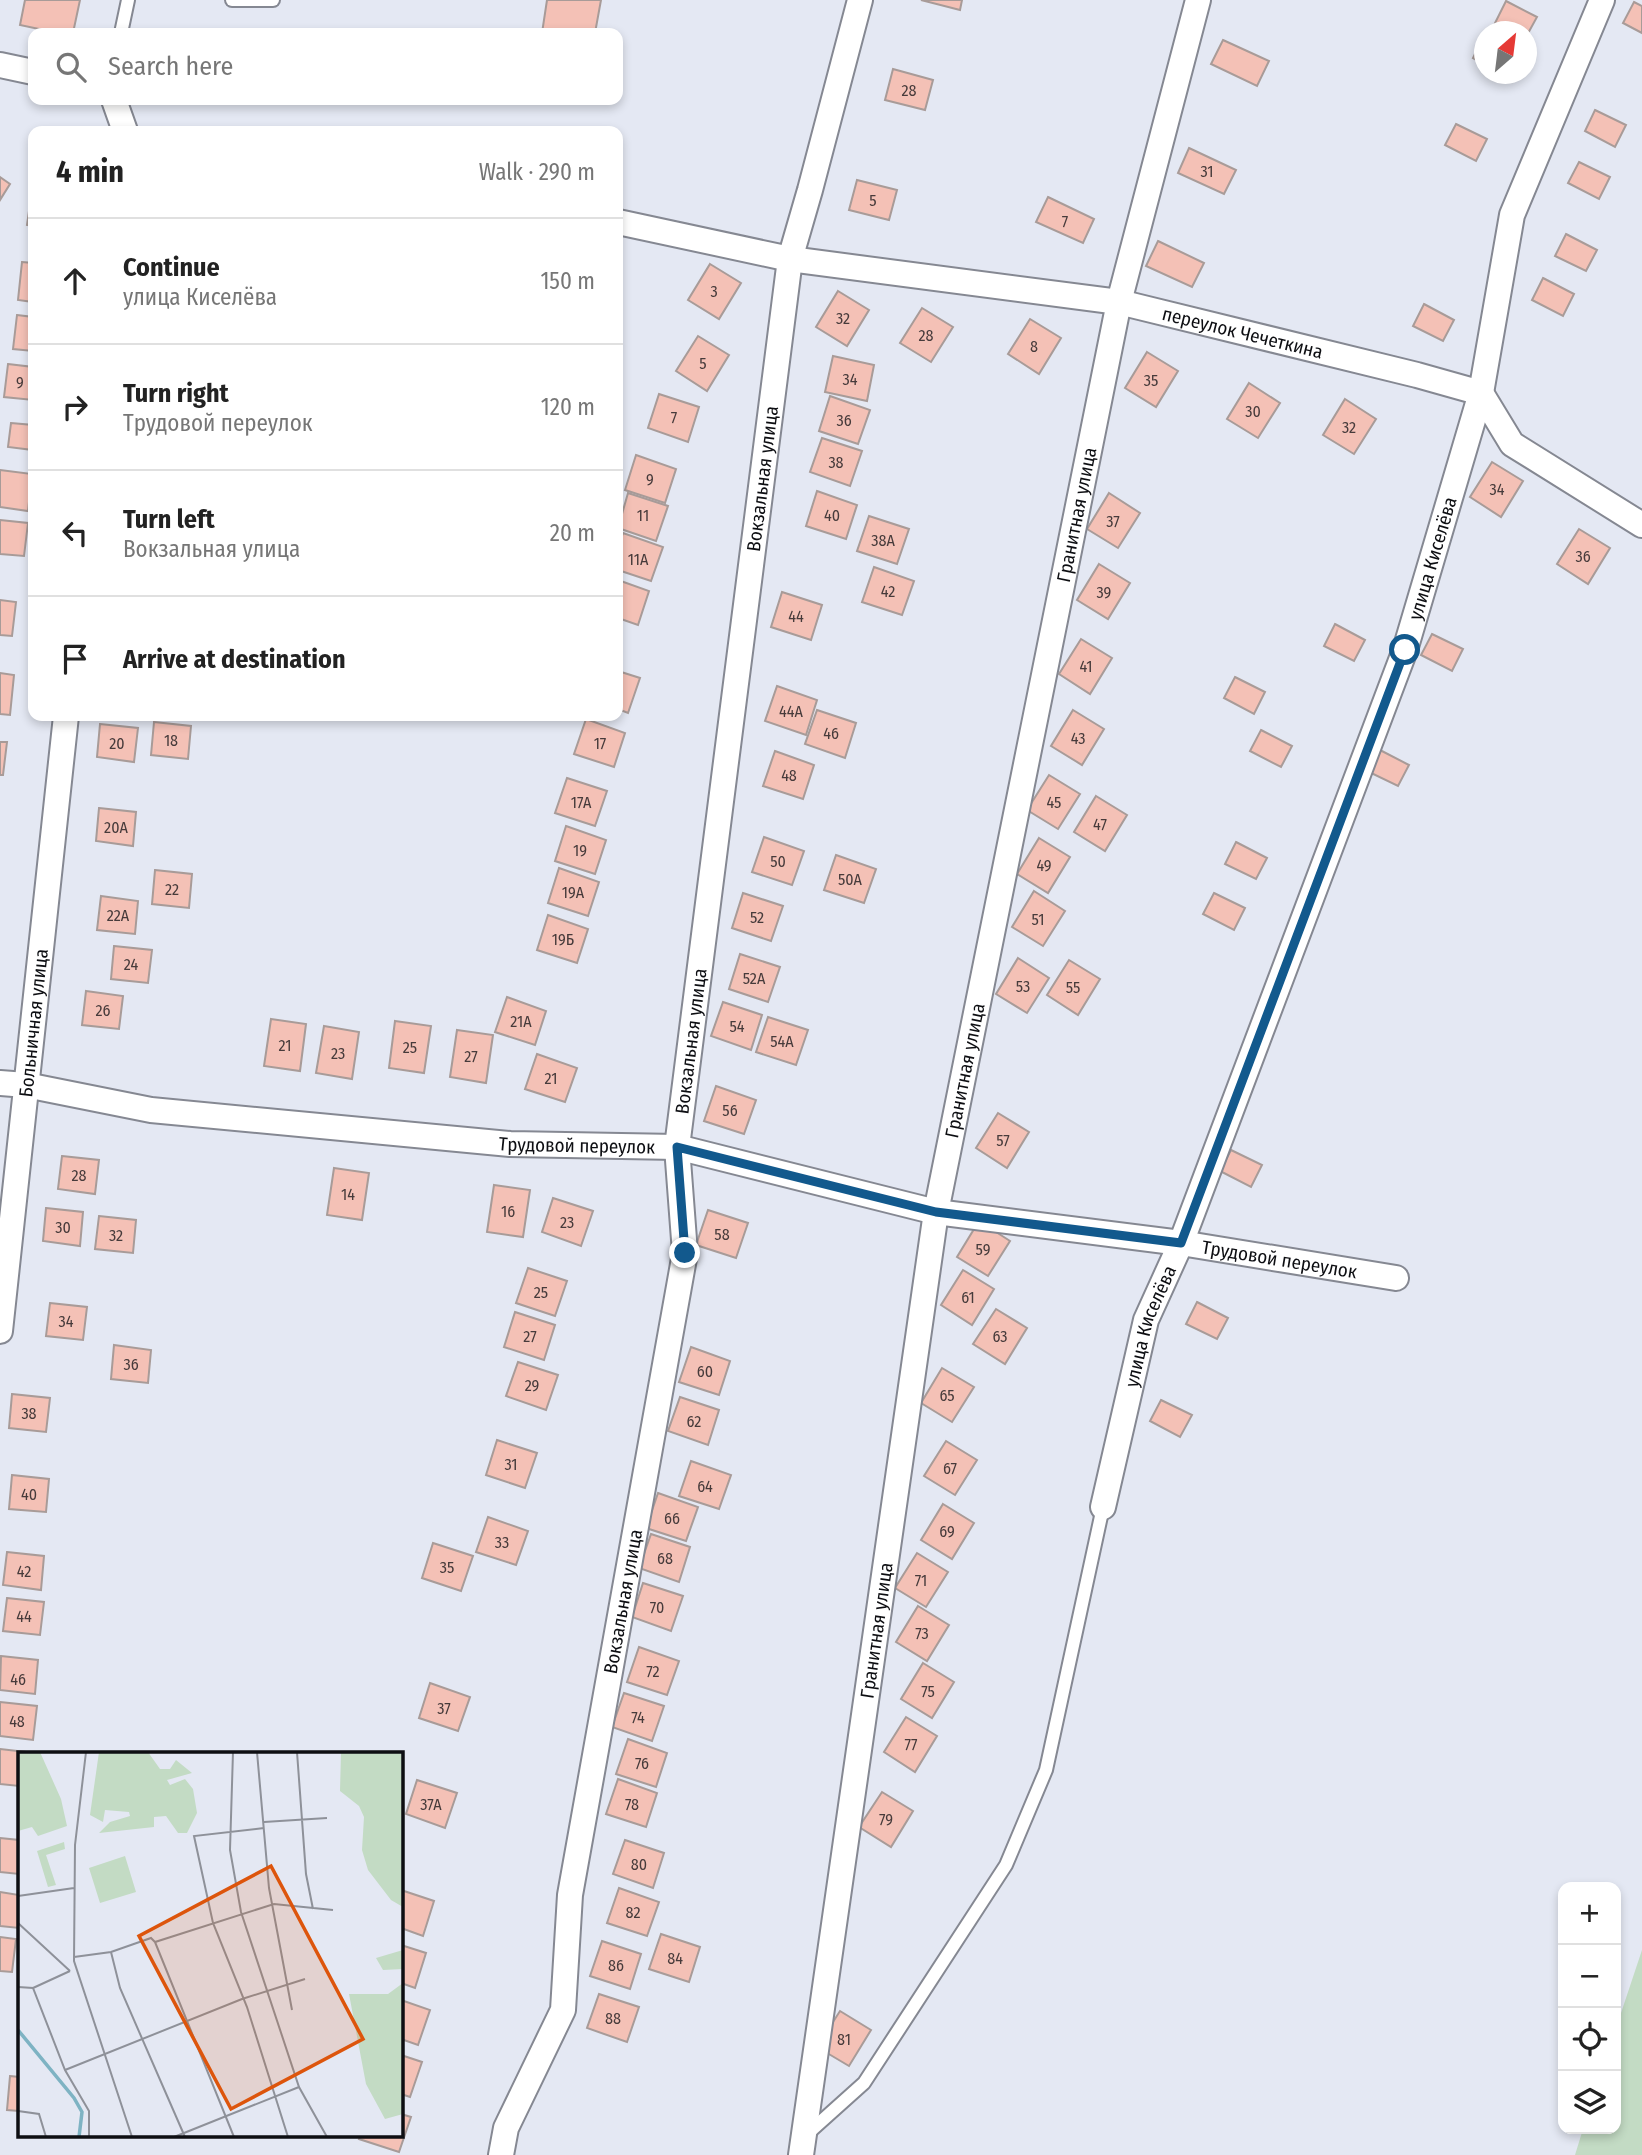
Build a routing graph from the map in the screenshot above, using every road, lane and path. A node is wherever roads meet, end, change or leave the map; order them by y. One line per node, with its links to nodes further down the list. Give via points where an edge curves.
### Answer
1 (128, 0): 7 (lane)
2 (232, 0): 3 (lane)
3 (273, 0)
4 (860, 0): 13 (street, Вокзальная улица)
5 (1198, 0): 14 (street, Гранитная улица)
6 (1602, 0): 15 (street, улица Киселёва, via 1512,215)
7 (122, 28)
8 (0, 65): 9 (street)
9 (28, 71)
10 (116, 105): 11 (street)
11 (123, 126)
12 (623, 223): 13 (street, переулок Чечеткина)
13 (790, 259): 14 (street, переулок Чечеткина); 20 (street, Вокзальная улица)
14 (1118, 302): 15 (street, переулок Чечеткина); 21 (street, Гранитная улица)
15 (1481, 393): 16 (street, via 1512,444); 22 (street, улица Киселёва, via 1405,650)
16 (1642, 525)
17 (65, 721): 19 (street, Больничная улица)
18 (0, 1083): 19 (street, Трудовой переулок)
19 (26, 1085): 20 (street, Трудовой переулок, via 165,1112 510,1144); 24 (street, Больничная улица)
20 (677, 1147): 21 (street, Трудовой переулок); 27 (street, Вокзальная улица, via 685,1253 570,1895 563,2010 506,2128)
21 (936, 1212): 22 (street, Трудовой переулок); 26 (street, Гранитная улица)
22 (1181, 1243): 23 (street, Трудовой переулок); 25 (street, улица Киселёва, via 1146,1320)
23 (1396, 1278)
24 (0, 1331)
25 (1103, 1507): 26 (lane, via 1045,1770 1006,1865 864,2083)
26 (802, 2146)
27 (501, 2155)

